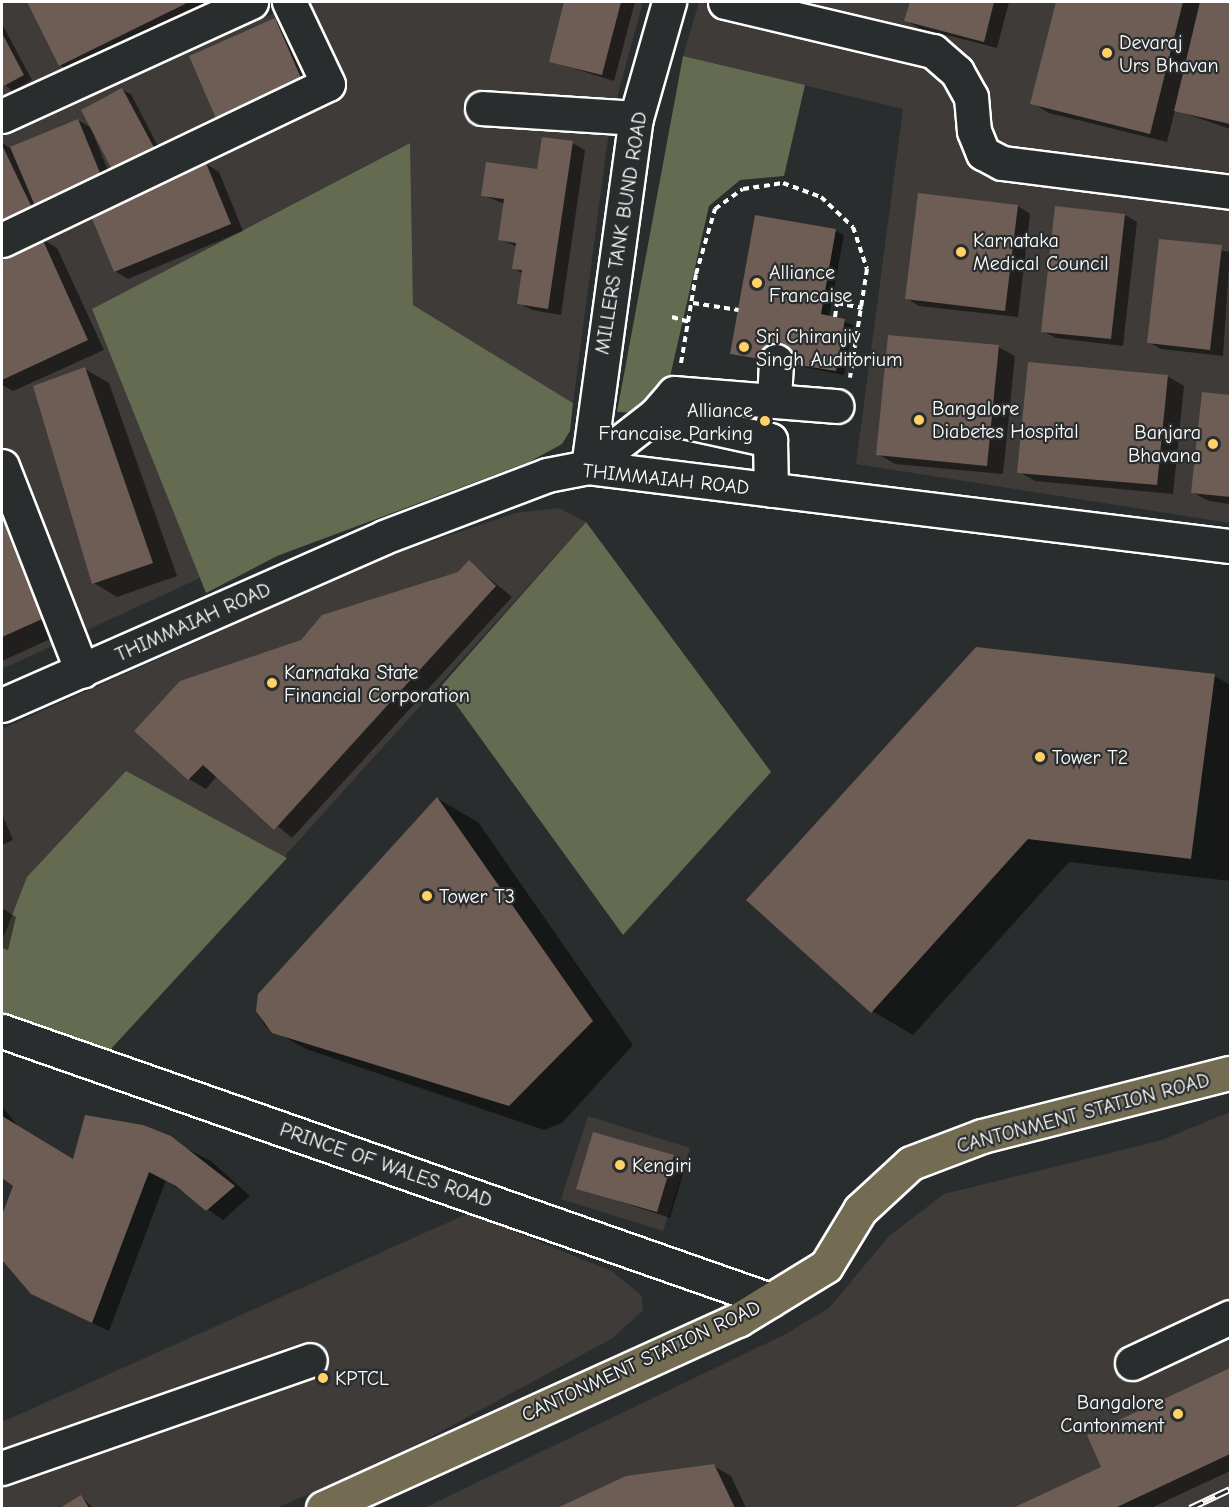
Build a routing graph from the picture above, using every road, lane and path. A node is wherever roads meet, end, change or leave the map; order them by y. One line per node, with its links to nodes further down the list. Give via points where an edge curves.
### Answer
1 (251, 2): 6 (street)
2 (289, 2): 9 (street, via 328,84)
3 (669, 2): 7 (street, MILLERS TANK BUND ROAD)
4 (725, 2): 8 (street, via 933,51 957,72 971,97 983,153 1002,164)
5 (482, 108): 7 (street)
6 (2, 116)
7 (636, 118): 21 (street, MILLERS TANK BUND ROAD)
8 (1230, 192)
9 (2, 240)
10 (693, 303): 11 (path, via 715,209 743,189 783,183 821,196 853,227 867,269); 12 (path); 15 (path)
11 (863, 308): 14 (path, via 837,303); 19 (path, via 850,381)
12 (738, 310)
13 (672, 317): 15 (path)
14 (835, 317)
15 (690, 322): 18 (path)
16 (776, 362): 17 (street)
17 (774, 400): 18 (street); 19 (street)
18 (665, 404): 21 (street); 22 (street, via 770,440)
19 (836, 406)
20 (2, 466): 24 (street)
21 (588, 468): 22 (street, THIMMAIAH ROAD); 24 (street, THIMMAIAH ROAD, via 547,476 384,537)
22 (771, 490): 23 (street, THIMMAIAH ROAD)
23 (1230, 546)
24 (82, 671): 25 (street, THIMMAIAH ROAD)
25 (2, 705)
26 (2, 1031): 28 (street, PRINCE OF WALES ROAD)
27 (1230, 1073): 28 (main road, CANTONMENT STATION ROAD, via 982,1136 911,1163 860,1210 826,1266)
28 (770, 1300): 33 (main road, CANTONMENT STATION ROAD, via 738,1320)
29 (1230, 1317): 31 (street)
30 (310, 1360): 32 (street)
31 (1132, 1364)
32 (2, 1468)
33 (323, 1509)

